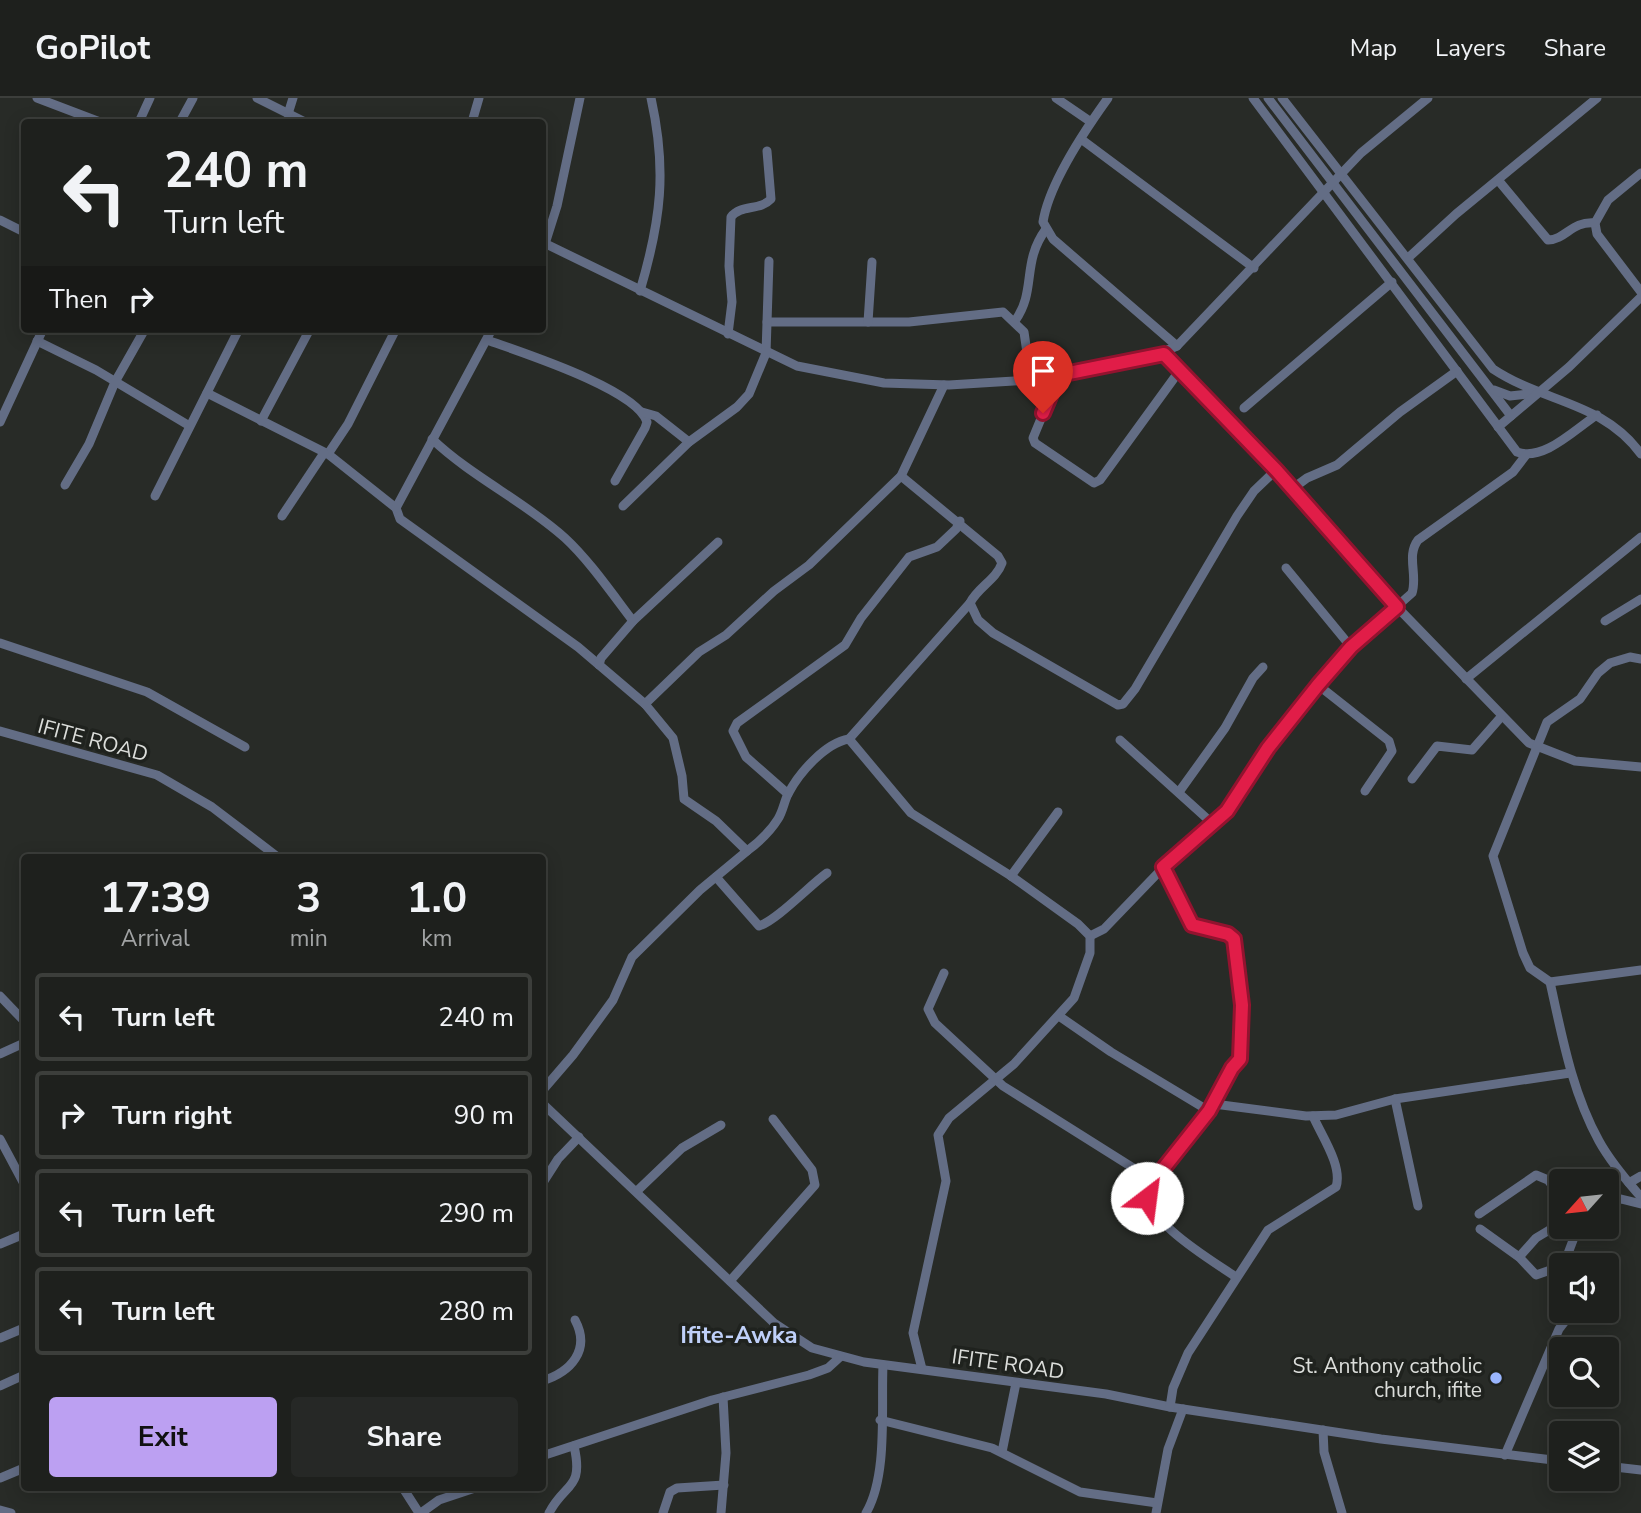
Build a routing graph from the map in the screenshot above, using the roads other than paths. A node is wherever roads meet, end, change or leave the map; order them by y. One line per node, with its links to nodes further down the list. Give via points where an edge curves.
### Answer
1 (37, 98): 17 (street)
2 (150, 98): 18 (street)
3 (193, 98): 19 (street)
4 (257, 98): 16 (street)
5 (293, 98): 16 (street)
6 (479, 98): 21 (street)
7 (580, 98): 34 (street)
8 (651, 98): 41 (street, via 661,143 662,184 650,260)
9 (1056, 98): 22 (street)
10 (1108, 98): 22 (street)
11 (1253, 98): 29 (street)
12 (1268, 98): 28 (street)
13 (1282, 98): 26 (street)
14 (1428, 98): 26 (street)
15 (1597, 98): 27 (street)
16 (288, 114): 20 (street)
17 (92, 119)
18 (140, 119)
19 (182, 119)
20 (299, 119)
21 (473, 119)
22 (1091, 122): 23 (street)
23 (1081, 139): 32 (street, via 1044,212); 39 (street)
24 (767, 151): 52 (street, via 771,199 731,217)
25 (1641, 173): 31 (street, via 1608,200)
26 (1342, 174): 28 (street); 36 (street)
27 (1498, 180): 31 (street, via 1548,240 1576,225); 36 (street)
28 (1334, 182): 29 (street); 64 (street)
29 (1325, 192): 39 (street); 40 (street)
30 (0, 220): 33 (street)
31 (1595, 223): 42 (street, via 1597,234)
32 (1046, 229): 43 (street, via 1030,257 1028,297); 55 (street)
33 (21, 230)
34 (546, 237)
35 (546, 244): 41 (street)
36 (1408, 258): 66 (street, via 1493,369)
37 (769, 261): 44 (street)
38 (872, 262): 45 (street)
39 (1254, 268): 55 (street)
40 (1392, 282): 59 (street); 69 (street)
41 (640, 291): 52 (street)
42 (1641, 295): 66 (street)
43 (1015, 321): 45 (street, via 1003,313 985,312); 61 (street, via 1027,342)
44 (767, 322): 45 (street); 56 (street)
45 (869, 322)
46 (41, 333): 54 (street)
47 (143, 333): 62 (street)
48 (237, 333): 65 (street)
49 (308, 333): 73 (street)
50 (394, 333): 79 (street, via 348,424)
51 (490, 333): 53 (street)
52 (728, 334): 56 (street)
53 (487, 340): 70 (street, via 592,380); 77 (street)
54 (37, 341): 62 (street); 68 (street)
55 (1177, 346): 57 (street)
56 (766, 353): 63 (street, via 832,374 884,383); 78 (street, via 749,394)
57 (1164, 354): 58 (street); 60 (street)
58 (1180, 370): 60 (street, via 1100,480 1094,482 1033,438); 82 (street)
59 (1457, 371): 76 (street); 86 (street, via 1337,465)
60 (1059, 375): 61 (street)
61 (1031, 380): 63 (street)
62 (115, 382): 75 (street); 85 (street, via 89,444)
63 (944, 384): 83 (street)
64 (1489, 386): 66 (street, via 1510,397); 72 (street)
65 (206, 393): 73 (street); 75 (street)
66 (1540, 393): 71 (street); 72 (street)
67 (0, 395): 68 (street)
68 (10, 401): 74 (street)
69 (1244, 408)
70 (642, 412): 78 (street, via 656,416); 84 (street, via 645,428)
71 (1597, 415): 80 (street); 81 (street, via 1546,449)
72 (1511, 416): 76 (street)
73 (261, 421): 79 (street)
74 (0, 422)
75 (188, 425): 87 (street)
76 (1497, 427): 81 (street, via 1517,452)
77 (432, 439): 89 (street); 98 (street, via 565,538)
78 (689, 442): 88 (street)
79 (326, 454): 89 (street); 90 (street)
80 (1641, 454)
81 (1526, 455): 97 (street, via 1513,472 1418,540 1412,554 1414,589)
82 (1276, 470): 86 (street); 96 (street, via 1237,516 1123,704 993,633 978,620)
83 (901, 476): 91 (street); 107 (street, via 810,565 699,652)
84 (615, 481)
85 (65, 485)
86 (1292, 489): 97 (street)
87 (155, 496)
88 (623, 506)
89 (396, 508): 103 (street, via 400,519)
90 (282, 516)
91 (960, 521): 96 (street, via 1002,563); 118 (street, via 937,547 909,557 845,645 737,723 733,731 746,757)
92 (1641, 537): 105 (street)
93 (718, 542): 98 (street)
94 (1286, 568): 101 (street)
95 (1641, 599): 99 (street)
96 (970, 603): 110 (street)
97 (1397, 607): 101 (street); 105 (street)
98 (634, 621): 103 (street)
99 (1605, 621)
100 (0, 643): 112 (street, via 148,692)
101 (1351, 647): 106 (street)
102 (1641, 659): 113 (street, via 1621,659 1598,673 1580,699 1548,722)
103 (599, 665): 107 (street)
104 (1263, 667): 117 (street)
105 (1466, 679): 108 (street)
106 (1318, 685): 116 (street, via 1389,741 1392,751); 120 (street)
107 (645, 704): 121 (street, via 673,738 684,799)
108 (1500, 717): 113 (street); 115 (street, via 1472,750 1437,746)
109 (0, 731): 122 (street, IFITE ROAD, via 157,775 212,807)
110 (849, 739): 118 (street, via 822,753); 125 (street, via 911,813)
111 (1120, 740): 117 (street)
112 (245, 747)
113 (1538, 748): 114 (street, via 1576,761); 130 (street, via 1493,856 1523,953 1530,968)
114 (1641, 767)
115 (1412, 779)
116 (1365, 791)
117 (1179, 792): 120 (street)
118 (788, 794): 121 (street, via 776,822)
119 (1058, 812): 125 (street)
120 (1213, 824): 123 (street)
121 (747, 850): 126 (street)
122 (274, 854)
123 (1163, 867): 127 (street, via 1104,929); 141 (street, via 1192,925 1234,939 1242,1005 1241,1054)
124 (827, 873): 126 (street, via 759,926)
125 (1011, 876): 127 (street)
126 (716, 877): 138 (street, via 632,957 612,999)
127 (1090, 936): 132 (street, via 1082,982)
128 (1641, 970): 130 (street)
129 (944, 973): 137 (street, via 932,995 931,1018)
130 (1550, 982): 136 (street)
131 (0, 996): 133 (street)
132 (1059, 1016): 137 (street); 141 (street, via 1111,1052)
133 (21, 1018)
134 (21, 1044): 135 (street)
135 (0, 1054)
136 (1570, 1073): 139 (street); 152 (street, via 1599,1141)
137 (995, 1079): 150 (street); 173 (street, via 949,1118 938,1135 946,1181 913,1333)
138 (546, 1086)
139 (1395, 1099): 142 (street, via 1336,1115); 157 (street)
140 (546, 1107): 145 (street, IFITE ROAD)
141 (1212, 1107): 142 (street); 150 (street)
142 (1313, 1116): 165 (street, via 1335,1165 1336,1187 1276,1222)
143 (773, 1119): 166 (street, via 812,1170 815,1185)
144 (721, 1125): 153 (street, via 682,1148)
145 (579, 1137): 149 (street); 153 (street, IFITE ROAD)
146 (0, 1139): 148 (street)
147 (1641, 1176): 152 (street)
148 (21, 1178)
149 (546, 1178)
150 (1154, 1181): 165 (street, via 1146,1192 1155,1215)
151 (1549, 1181): 158 (street, via 1536,1175)
152 (1629, 1183): 154 (street)
153 (637, 1191): 166 (street, IFITE ROAD)
154 (1641, 1197)
155 (1619, 1200): 156 (street)
156 (1641, 1204)
157 (1418, 1206)
158 (1479, 1214)
159 (1480, 1229): 163 (street)
160 (1549, 1230): 163 (street)
161 (21, 1235): 162 (street)
162 (0, 1244)
163 (1519, 1257): 164 (street, via 1536,1275)
164 (1549, 1270)
165 (1236, 1277): 179 (street, via 1188,1353)
166 (730, 1281): 171 (street, IFITE ROAD, via 796,1339)
167 (575, 1320): 175 (street, via 582,1342 578,1357 562,1374)
168 (1564, 1323): 186 (street)
169 (21, 1329): 170 (street)
170 (0, 1338)
171 (840, 1357): 172 (street, IFITE ROAD); 178 (street, via 809,1376)
172 (883, 1365): 173 (street, IFITE ROAD); 181 (street)
173 (922, 1369): 176 (street, IFITE ROAD)
174 (21, 1376): 177 (street)
175 (546, 1380)
176 (1016, 1383): 179 (street, IFITE ROAD); 184 (street)
177 (0, 1386)
178 (723, 1397): 183 (street); 192 (street)
179 (1170, 1407): 180 (street, IFITE ROAD)
180 (1183, 1409): 182 (street, IFITE ROAD); 195 (street, via 1168,1449)
181 (880, 1420): 184 (street); 202 (street, via 875,1498)
182 (1322, 1430): 186 (street, IFITE ROAD); 203 (street)
183 (574, 1446): 185 (street); 199 (street, via 576,1478)
184 (1002, 1452): 195 (street, via 1080,1492)
185 (546, 1455)
186 (1505, 1455): 187 (street, IFITE ROAD)
187 (1549, 1460)
188 (1619, 1467): 190 (street)
189 (21, 1469): 191 (street)
190 (1641, 1469)
191 (0, 1478)
192 (724, 1485): 200 (street, via 677,1488 670,1492); 201 (street)
193 (406, 1491): 197 (street)
194 (466, 1491): 197 (street, via 439,1500)
195 (1156, 1508)
196 (0, 1510): 198 (street)
197 (423, 1512)
198 (11, 1513)
199 (549, 1513)
200 (663, 1513)
201 (721, 1513)
202 (866, 1513)
203 (1342, 1513)

